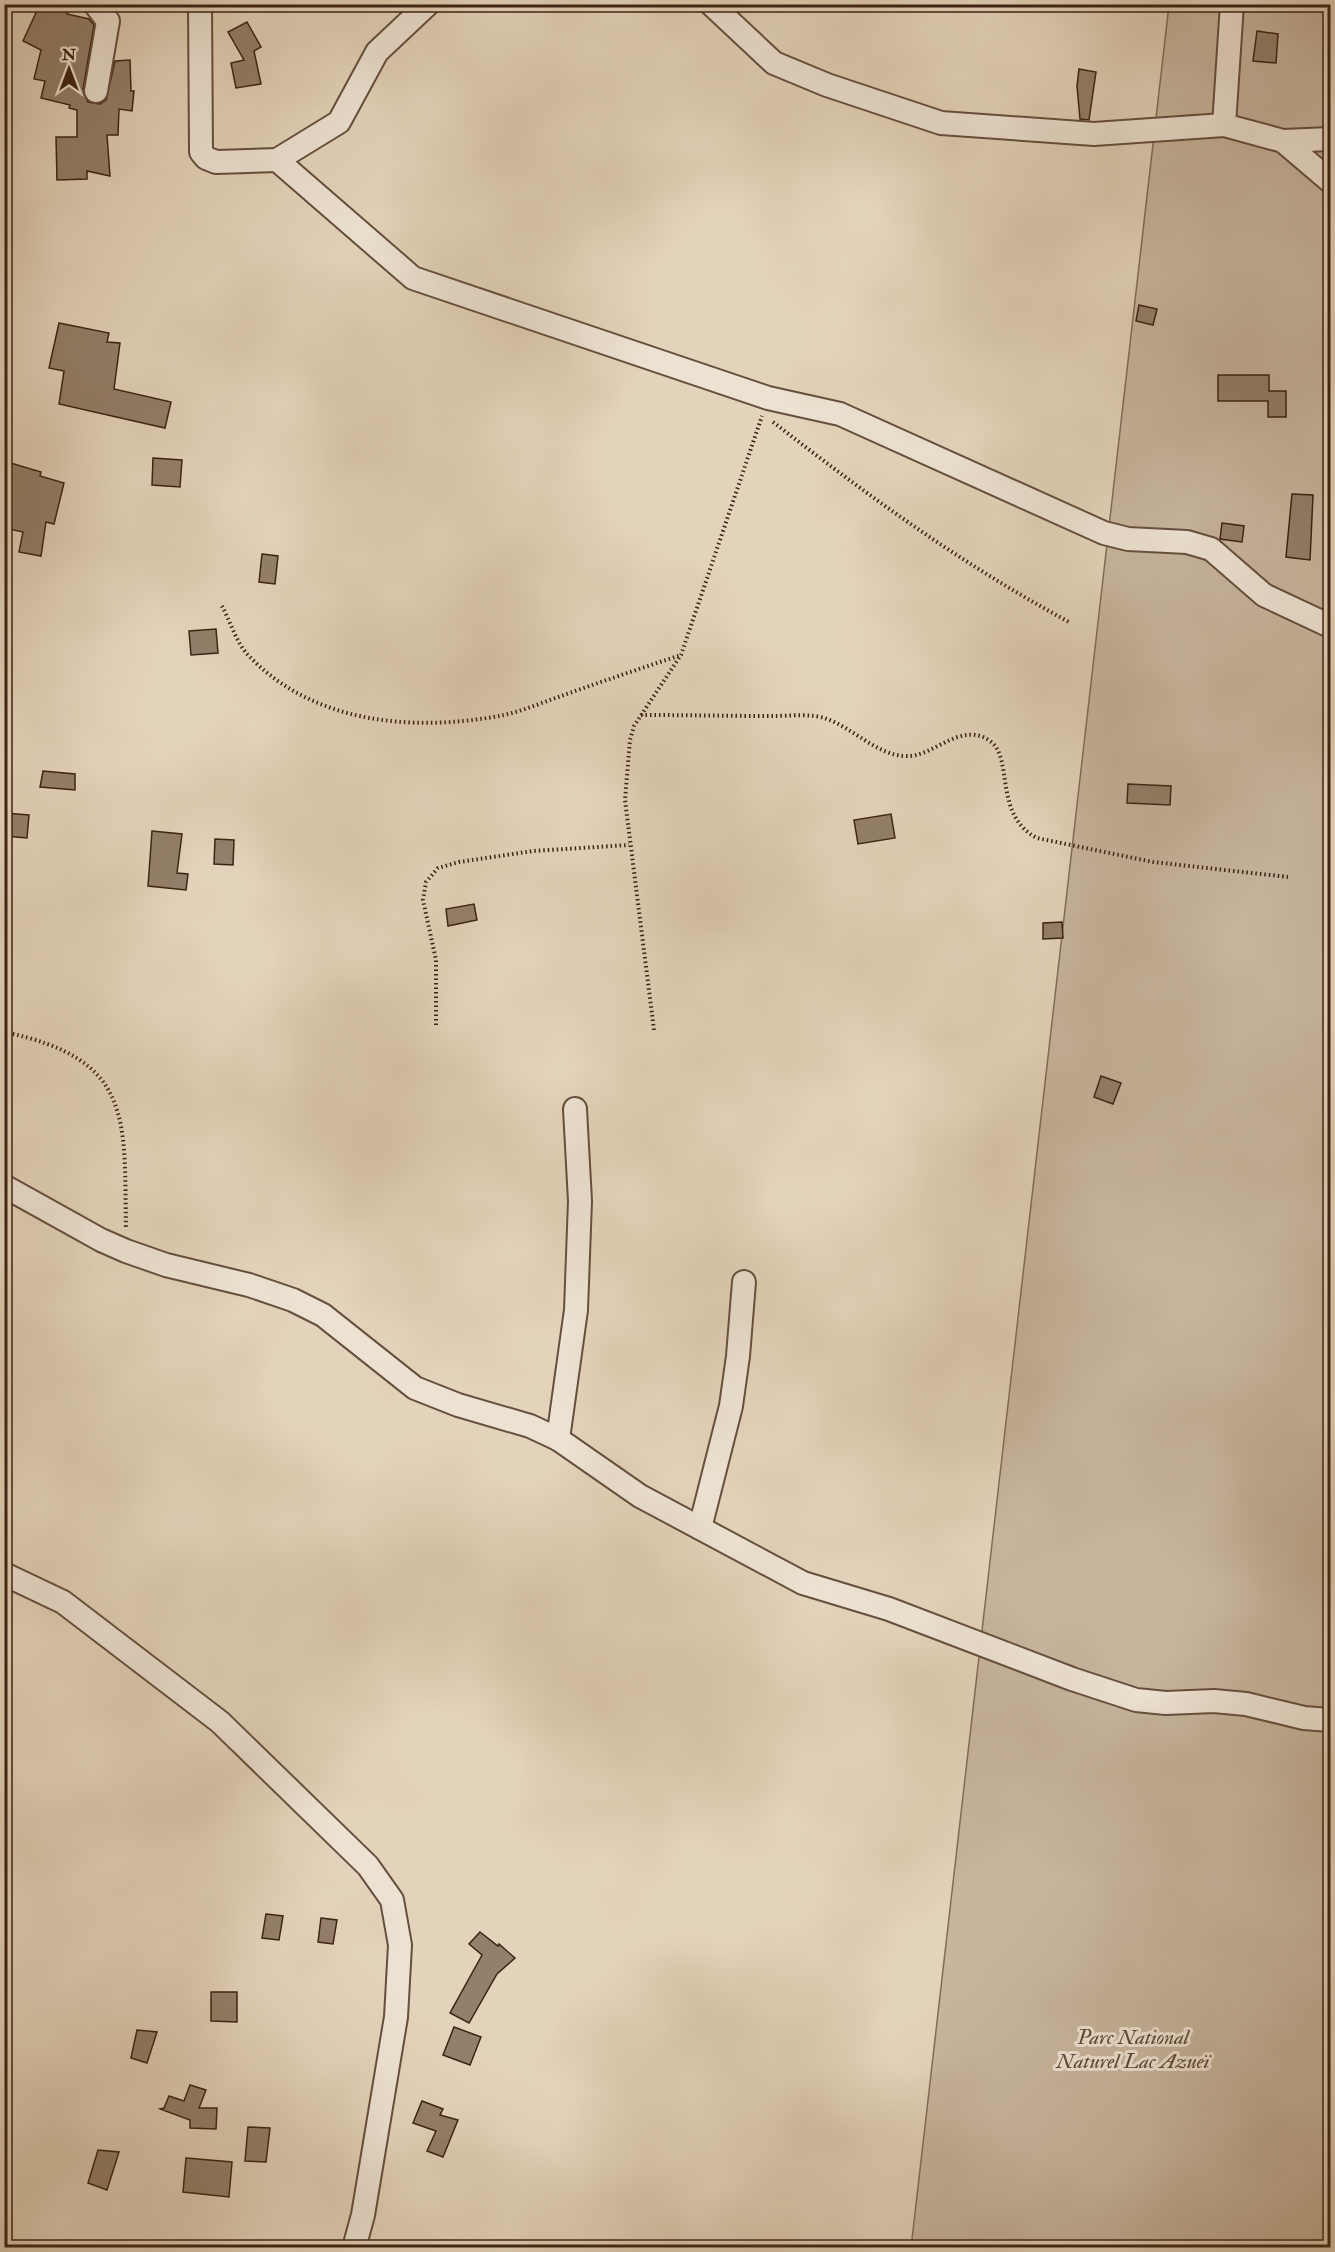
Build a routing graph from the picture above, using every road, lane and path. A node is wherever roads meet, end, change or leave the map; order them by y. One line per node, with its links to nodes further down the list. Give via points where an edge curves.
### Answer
1 (95, 4): 6 (street, via 108,21)
2 (200, 4): 10 (street, via 201,152 216,162)
3 (428, 4): 10 (street, via 377,52 339,122)
4 (711, 4): 7 (street, via 774,63 941,123 1094,134)
5 (1232, 4): 7 (street)
6 (96, 91)
7 (1224, 125): 9 (street)
8 (1330, 139): 9 (street)
9 (1283, 141): 11 (street)
10 (277, 160): 14 (street, via 413,278 768,398 840,414 1104,533 1128,539 1187,542 1211,549 1264,595)
11 (1330, 181)
12 (222, 606): 15 (path, via 246,653 265,671 305,697 338,712 382,722 500,716)
13 (1069, 622): 15 (path, via 941,547 763,414)
14 (1330, 626)
15 (681, 655): 16 (path)
16 (641, 715): 17 (path, via 630,740 625,800); 18 (path, via 826,718 902,756 921,754 959,735 975,734 998,750 1006,795 1015,817 1026,832 1037,838 1153,862)
17 (629, 845): 19 (path, via 533,851 438,868 426,882 423,900 436,960); 20 (path)
18 (1288, 877)
19 (436, 1025)
20 (654, 1030)
21 (4, 1032): 24 (path, via 67,1051 102,1078 118,1104 125,1139)
22 (575, 1109): 26 (street, via 580,1201 576,1310)
23 (4, 1186): 24 (street)
24 (126, 1251): 26 (street, via 166,1266 249,1285 293,1300 323,1315 415,1388)
25 (744, 1281): 27 (street, via 731,1406)
26 (558, 1439): 27 (street, via 640,1496)
27 (700, 1528): 29 (street, via 803,1583 889,1609 1136,1700 1246,1704)
28 (4, 1574): 30 (street, via 63,1602 220,1722 369,1866 392,1900 400,1945 396,2017 363,2215)
29 (1330, 1720)
30 (354, 2247)

